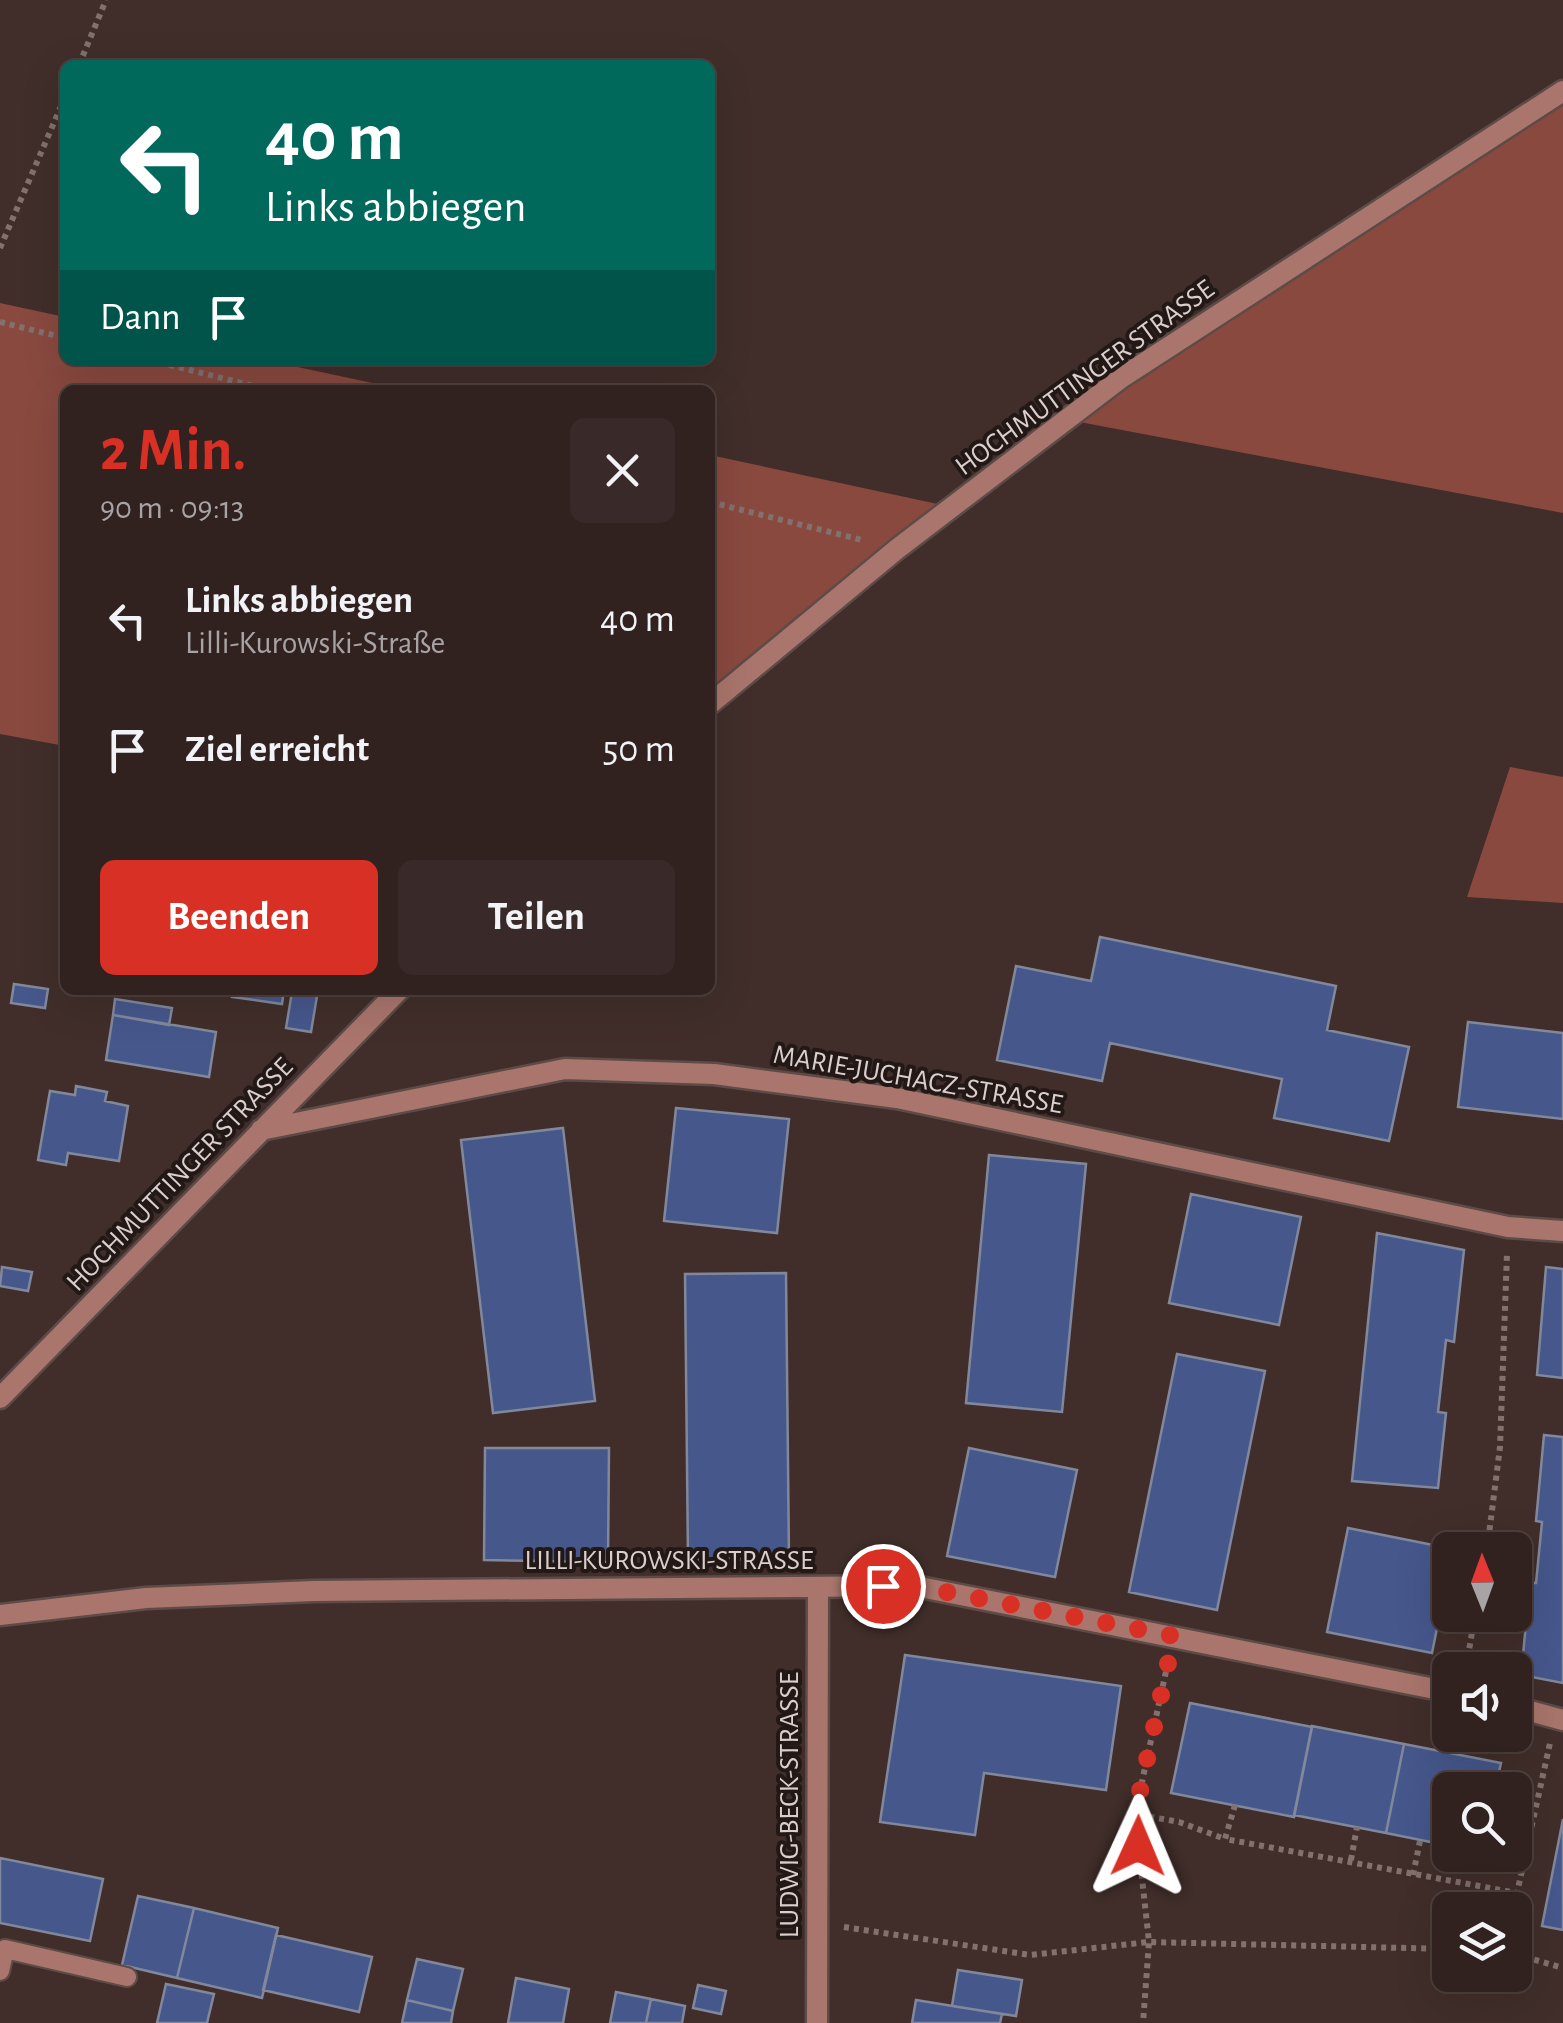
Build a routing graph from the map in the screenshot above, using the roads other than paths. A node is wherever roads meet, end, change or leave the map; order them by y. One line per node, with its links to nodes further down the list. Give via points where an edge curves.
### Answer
1 (1563, 91): 2 (street, HOCHMUTTINGER STRASSE, via 1122,378 897,549)
2 (715, 700)
3 (394, 995): 4 (street, HOCHMUTTINGER STRASSE)
4 (261, 1130): 5 (street, MARIE-JUCHACZ-STRASSE, via 565,1068 714,1074 897,1098 1508,1227); 6 (street, HOCHMUTTINGER STRASSE)
5 (1563, 1231)
6 (0, 1398)
7 (818, 1587): 8 (street, LILLI-KUROWSKI-STRASSE, via 313,1592 146,1598); 9 (street, LILLI-KUROWSKI-STRASSE, via 915,1586); 14 (street, LUDWIG-BECK-STRASSE)
8 (0, 1615)
9 (1432, 1688)
10 (1532, 1712): 11 (street)
11 (1559, 1719)
12 (0, 1971): 13 (lane, via 5,1949)
13 (127, 1977)
14 (818, 2023)

